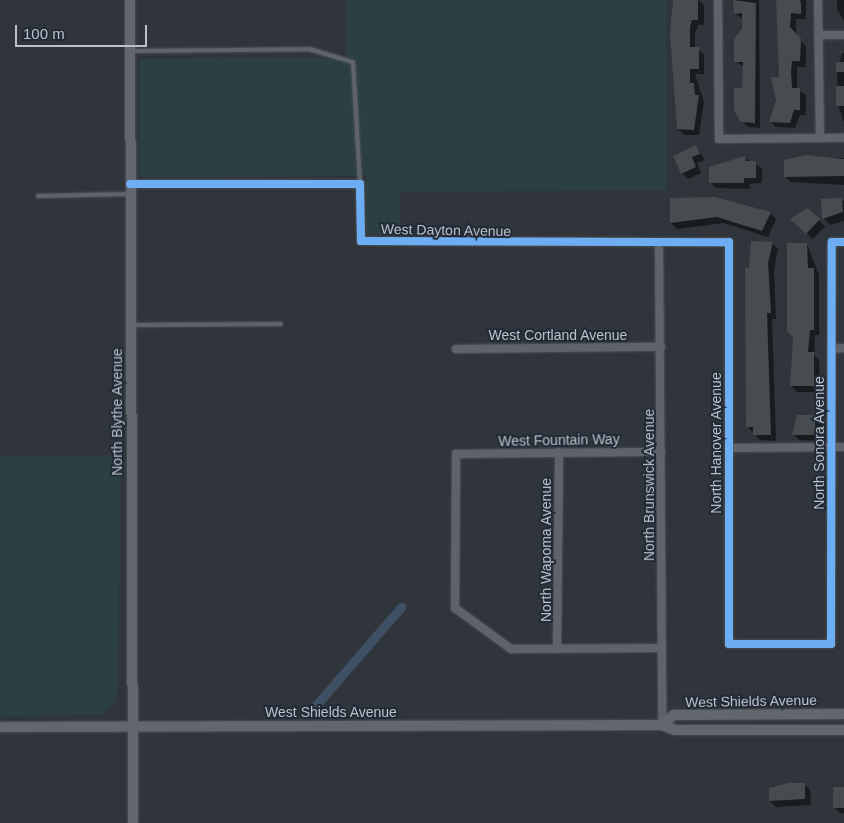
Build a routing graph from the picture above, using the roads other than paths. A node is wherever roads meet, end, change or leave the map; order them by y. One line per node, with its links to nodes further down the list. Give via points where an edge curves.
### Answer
1 (130, 0): 6 (street, North Blythe Avenue)
2 (718, 0): 7 (street, via 719,139)
3 (818, 0): 5 (street)
4 (844, 35): 5 (street)
5 (819, 36): 7 (street)
6 (130, 51): 9 (lane, via 309,49 353,62); 10 (street, North Blythe Avenue)
7 (820, 138): 8 (street)
8 (844, 138)
9 (360, 184): 10 (street); 14 (street, West Dayton Avenue, via 361,241)
10 (130, 189): 11 (lane); 16 (street, North Blythe Avenue)
11 (38, 196)
12 (729, 242): 14 (street, West Dayton Avenue); 23 (street, North Hanover Avenue)
13 (844, 242): 19 (street, North Sonora Avenue, via 832,242)
14 (659, 244): 17 (street, North Brunswick Avenue)
15 (281, 324): 16 (lane)
16 (131, 325): 32 (street, North Blythe Avenue)
17 (661, 347): 18 (street, West Cortland Avenue); 25 (street, North Brunswick Avenue)
18 (456, 348)
19 (831, 348): 20 (street); 21 (street, North Sonora Avenue)
20 (844, 348)
21 (831, 447): 22 (street); 23 (street); 26 (street, North Sonora Avenue, via 831,644)
22 (844, 447)
23 (729, 448): 26 (street, North Hanover Avenue)
24 (559, 452): 25 (street, West Fountain Way); 28 (street, North Wapoma Avenue); 28 (street, West Fountain Way, via 456,454 455,608 510,649)
25 (661, 452): 27 (street, North Brunswick Avenue)
26 (729, 644)
27 (661, 648): 28 (street); 30 (street, North Brunswick Avenue)
28 (557, 649)
29 (844, 714): 30 (street, West Shields Avenue, via 674,715)
30 (662, 725): 32 (street, West Shields Avenue); 33 (street, West Shields Avenue, via 676,730)
31 (0, 727): 32 (street, West Shields Avenue)
32 (132, 727): 34 (street, North Blythe Avenue)
33 (844, 730)
34 (133, 823)

